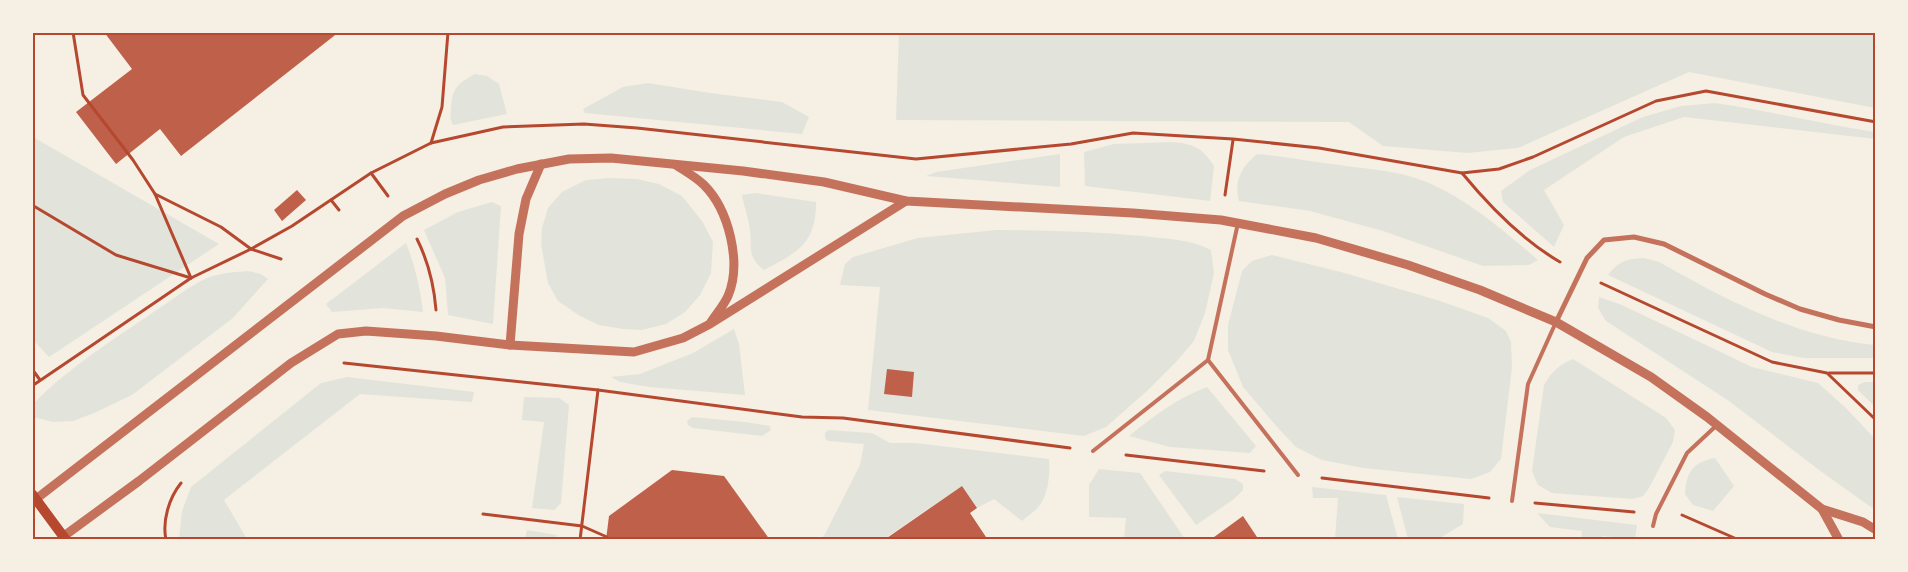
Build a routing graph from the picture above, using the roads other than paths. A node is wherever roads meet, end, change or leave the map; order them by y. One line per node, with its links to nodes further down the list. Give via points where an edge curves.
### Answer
1 (541, 164): 2 (street, via 570,158 611,158); 8 (street, via 526,199 519,234); 13 (street, via 480,180 403,216)
2 (674, 164): 3 (street, via 824,182); 6 (street, via 704,185 722,208 733,246 734,272 728,296)
3 (906, 201): 4 (street, via 1133,213); 6 (street)
4 (1238, 223): 5 (street, via 1316,238 1408,265 1480,290); 9 (lane)
5 (1556, 322): 7 (street, via 1587,258 1604,240 1634,237 1664,244 1800,308); 10 (street, via 1651,377); 14 (lane, via 1528,384)
6 (710, 324): 8 (street, via 683,338 634,352)
7 (1876, 327)
8 (510, 345): 18 (street, via 366,331 338,334 291,363)
9 (1208, 360): 11 (lane); 12 (lane)
10 (1717, 425): 15 (street); 16 (lane, via 1687,453)
11 (1093, 451)
12 (1298, 475)
13 (34, 498): 18 (main road)
14 (1512, 501)
15 (1822, 509): 17 (street, via 1863,522); 19 (street)
16 (1653, 526)
17 (1876, 530)
18 (63, 538)
19 (1839, 540)

